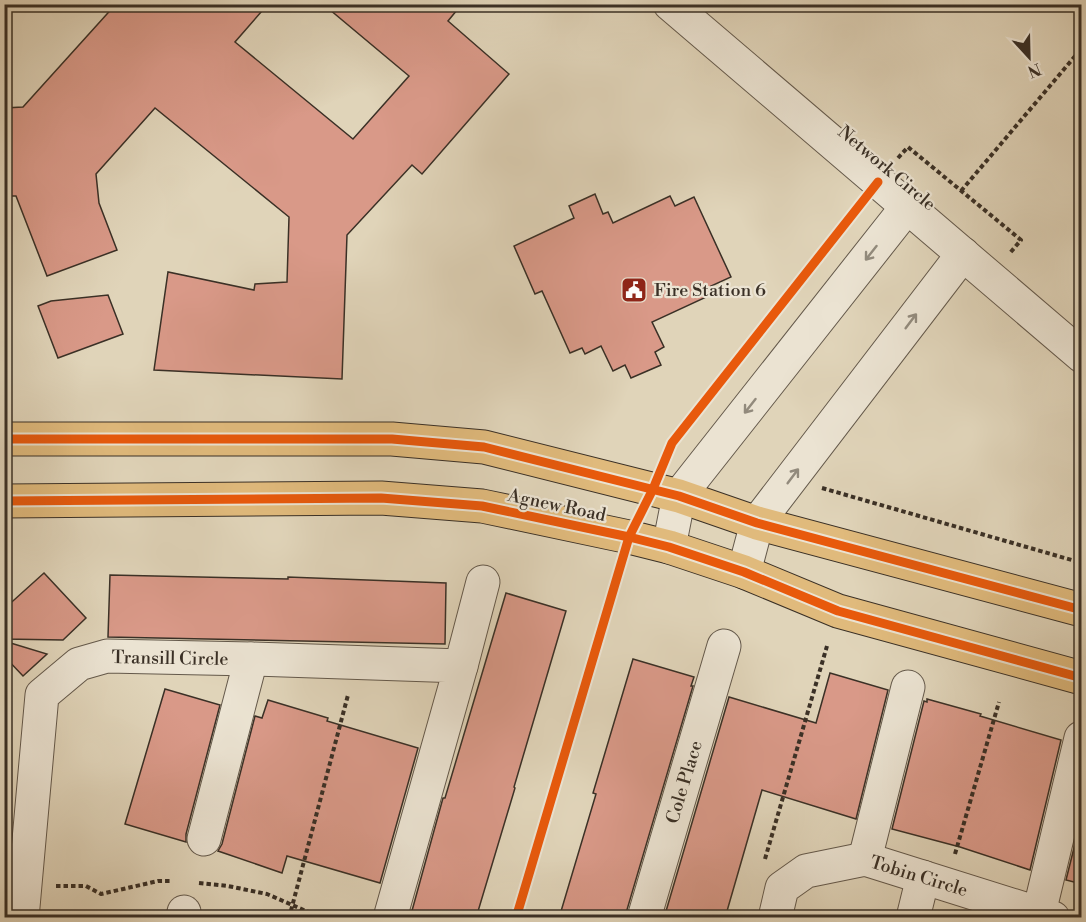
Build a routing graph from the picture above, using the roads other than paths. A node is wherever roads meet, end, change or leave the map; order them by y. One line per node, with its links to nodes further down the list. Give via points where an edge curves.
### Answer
1 (670, 4): 2 (street, Network Circle)
2 (907, 207): 3 (street, Network Circle); 6 (street, one-way to 6)
3 (963, 254): 4 (street, Network Circle); 8 (street, one-way to 3)
4 (1082, 356)
5 (4, 439): 6 (main road, Agnew Road, via 392,439 484,447)
6 (679, 496): 8 (main road, Agnew Road); 9 (street)
7 (4, 501): 9 (main road, Agnew Road, via 381,498 483,506)
8 (757, 523): 10 (street); 12 (main road, Agnew Road)
9 (669, 547): 10 (main road, Agnew Road)
10 (744, 572): 16 (main road, Agnew Road, via 838,611)
11 (483, 582): 15 (street)
12 (1082, 610)
13 (724, 646): 26 (street, Cole Place)
14 (251, 659): 15 (street, Transill Circle); 19 (street); 22 (street, Transill Circle, via 107,656 79,664 42,694)
15 (461, 666): 25 (street)
16 (1082, 678)
17 (908, 687): 20 (street)
18 (1081, 738): 23 (street)
19 (204, 839)
20 (865, 859): 21 (street, Tobin Circle); 27 (street, Tobin Circle, via 806,871 782,888)
21 (938, 870): 23 (street, Tobin Circle); 28 (street)
22 (14, 884): 24 (street, Transill Circle)
23 (1046, 915)
24 (22, 918)
25 (390, 918)
26 (644, 918)
27 (775, 918)
28 (913, 918)

